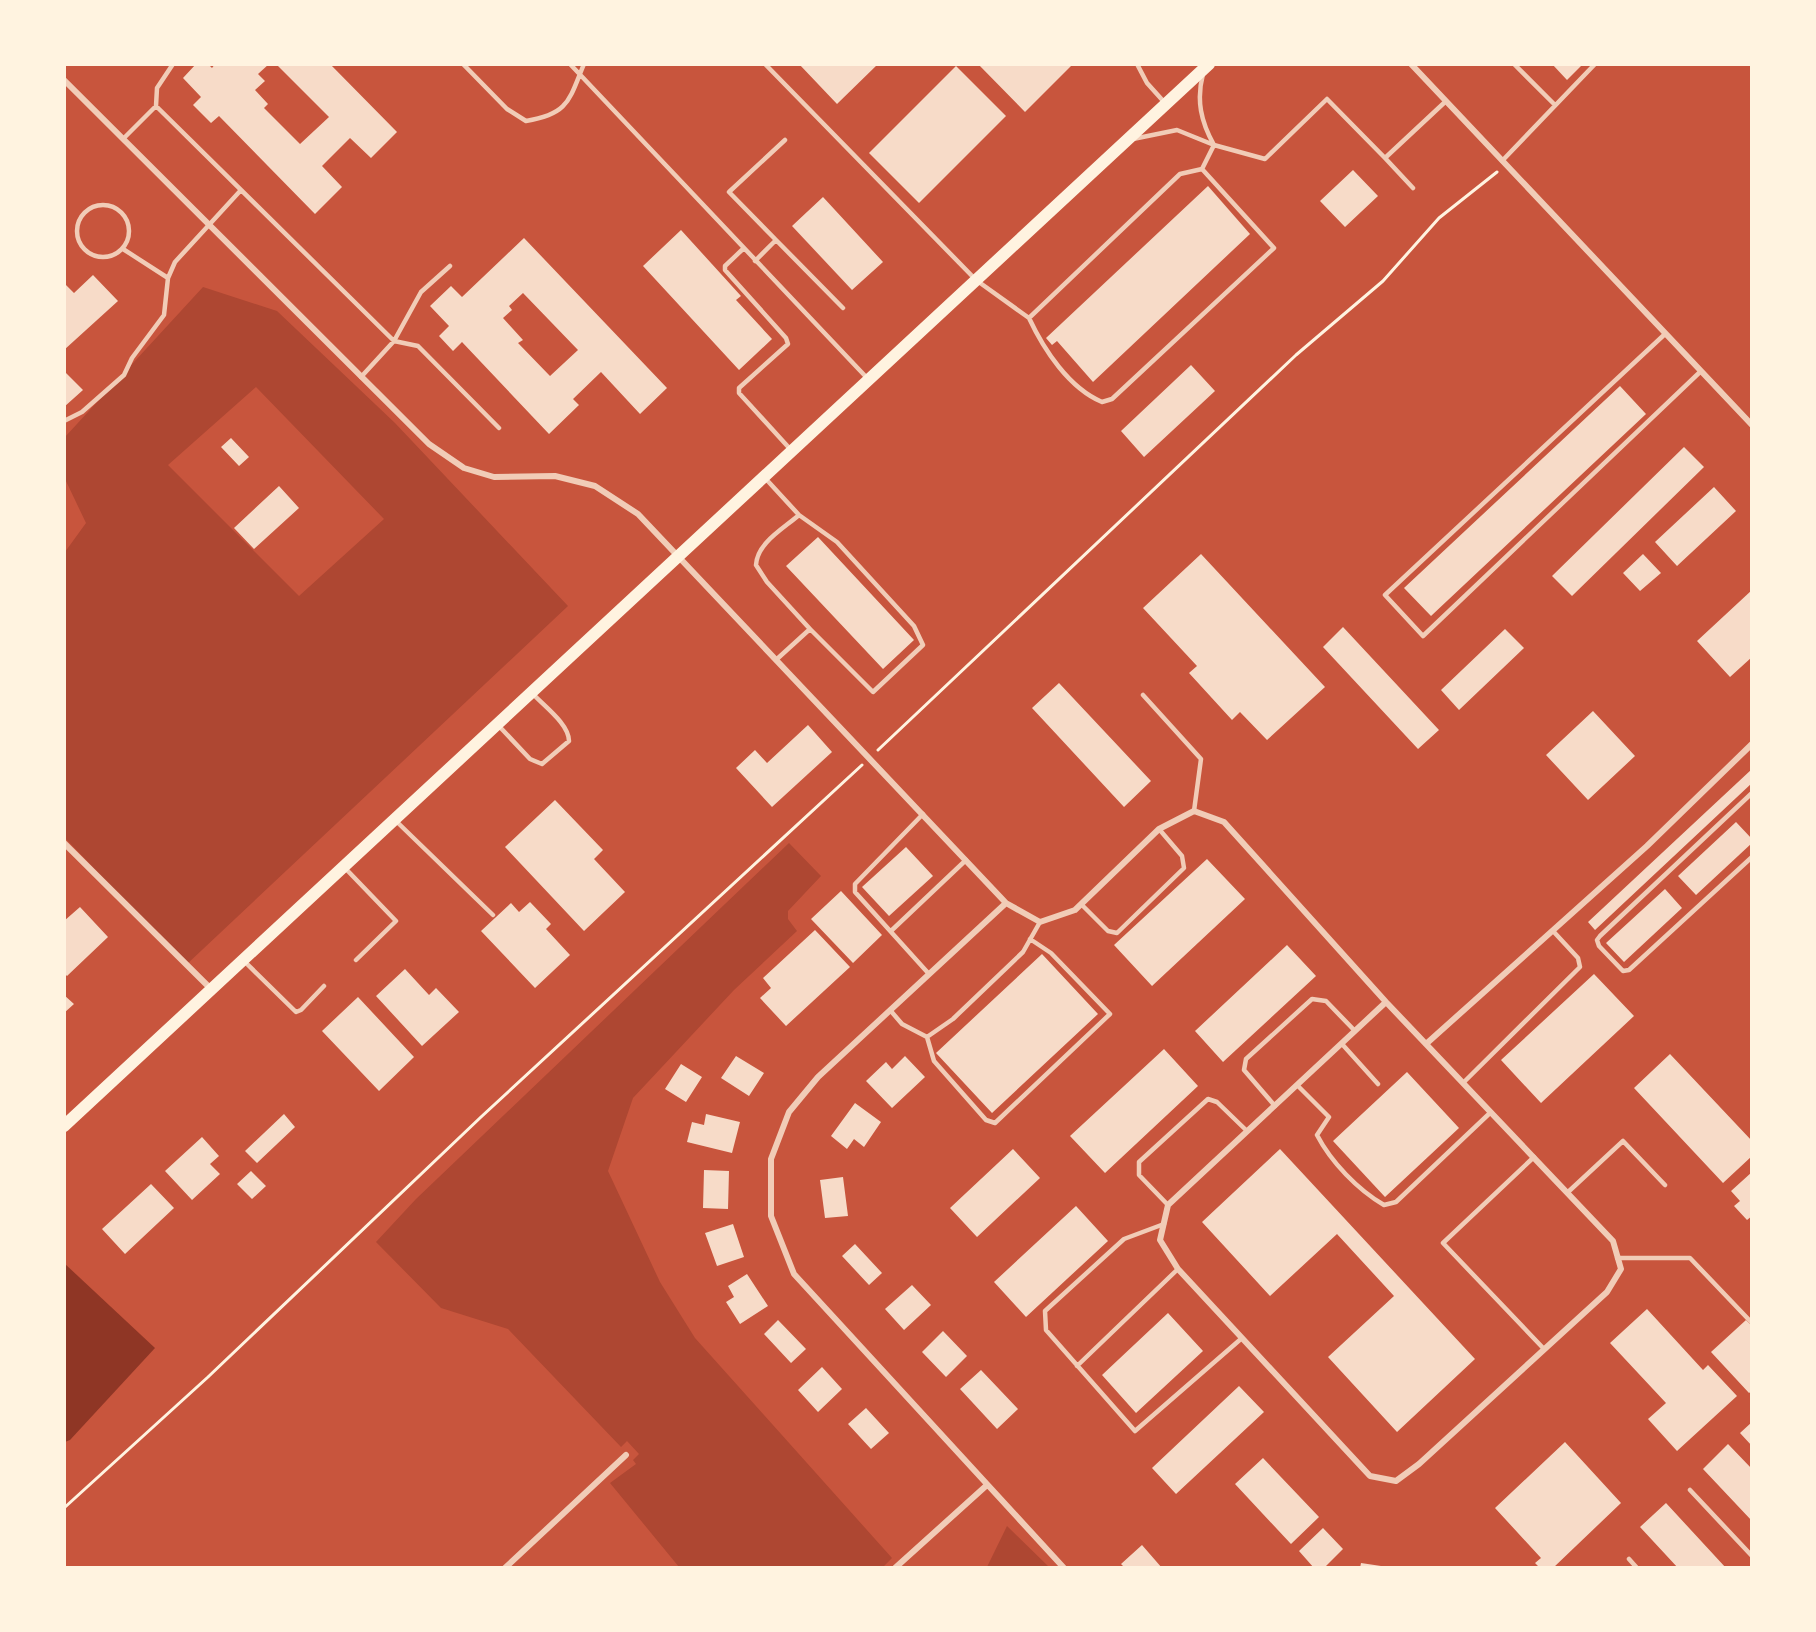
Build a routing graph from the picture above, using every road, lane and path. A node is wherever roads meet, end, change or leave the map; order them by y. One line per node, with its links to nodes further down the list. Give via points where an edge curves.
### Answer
1 (172, 64): 16 (lane, via 157,88)
2 (463, 64): 11 (lane, via 507,109 526,121 560,112 577,89)
3 (570, 64): 11 (lane)
4 (584, 64): 11 (lane)
5 (765, 64): 33 (lane)
6 (1137, 64): 14 (lane)
7 (1411, 64): 13 (street)
8 (1514, 64): 15 (lane)
9 (1595, 64): 15 (lane)
10 (1205, 66): 14 (main road); 20 (lane, via 1200,111)
11 (580, 75): 28 (lane)
12 (64, 80): 17 (street)
13 (1445, 102): 21 (lane); 22 (street)
14 (1166, 104): 19 (main road)
15 (1555, 105): 22 (lane)
16 (156, 106): 17 (lane); 25 (lane)
17 (123, 140): 26 (street)
18 (785, 140): 27 (lane, via 729,192)
19 (1127, 140): 20 (lane, via 1178,130); 33 (main road)
20 (1214, 145): 21 (lane, via 1265,159 1327,99); 23 (lane)
21 (1385, 158): 24 (lane)
22 (1504, 163): 36 (street); 54 (path, via 1438,218 1383,281 1296,355)
23 (1202, 169): 35 (lane, via 1180,174); 35 (lane, via 1274,248 1112,399 1102,402 1088,396 1040,341)
24 (1413, 188)
25 (241, 190): 26 (lane); 37 (lane)
26 (208, 224): 32 (lane, via 175,262); 39 (street)
27 (776, 240): 30 (lane); 34 (lane)
28 (744, 248): 30 (lane); 44 (lane, via 725,270 788,344 739,388 739,393)
29 (123, 249): 29 (lane, via 130,232 124,215 109,206 91,208 84,214 77,229 86,251 93,256 109,257); 32 (lane)
30 (755, 261): 40 (lane)
31 (450, 266): 37 (lane, via 421,292)
32 (168, 278): 41 (lane, via 164,315 124,375 82,412)
33 (976, 280): 35 (lane); 40 (main road)
34 (843, 308)
35 (1029, 318)
36 (1665, 334): 38 (street); 38 (lane, via 1385,595 1423,636)
37 (394, 341): 39 (lane); 43 (lane, via 418,346)
38 (1700, 372): 42 (street)
39 (361, 377): 47 (street, via 429,444 464,468 494,477 555,476 595,486 638,514)
40 (868, 380): 44 (main road)
41 (64, 421)
42 (1752, 425)
43 (500, 428)
44 (791, 450): 45 (main road)
45 (763, 476): 46 (lane); 47 (main road)
46 (799, 515): 48 (lane, via 757,553 756,566); 48 (lane, via 837,542 914,626 923,645 873,692)
47 (678, 555): 49 (street); 50 (main road)
48 (810, 628): 49 (lane)
49 (777, 659): 54 (street)
50 (531, 692): 52 (main road); 52 (lane, via 569,737 555,755 537,764)
51 (1143, 695): 56 (lane, via 1201,759)
52 (497, 724): 58 (main road)
53 (1752, 744): 69 (street)
54 (870, 757): 57 (street); 103 (path)
55 (1752, 793): 61 (lane, via 1600,936 1599,946 1623,971 1629,970)
56 (1194, 811): 59 (street); 76 (street, via 1224,822)
57 (923, 814): 62 (street); 68 (lane, via 855,884 855,892)
58 (394, 819): 63 (main road); 66 (lane)
59 (1159, 829): 65 (street); 65 (lane, via 1182,856 1184,868 1126,925 1117,933 1108,931)
60 (64, 843): 75 (street)
61 (1752, 857)
62 (966, 860): 64 (street); 68 (lane)
63 (343, 866): 71 (main road); 72 (lane, via 396,921)
64 (1006, 903): 67 (street); 73 (street)
65 (1081, 904): 67 (street, via 1075,910)
66 (493, 915)
67 (1040, 922): 70 (lane)
68 (891, 931): 73 (lane)
69 (1553, 931): 81 (street); 82 (lane, via 1578,958 1580,967)
70 (1030, 939): 79 (lane, via 1023,952 953,1019); 79 (lane, via 1051,953 1110,1014 995,1123 986,1120 934,1061)
71 (243, 959): 74 (lane, via 296,1012); 75 (main road)
72 (356, 960)
73 (929, 974): 77 (street)
74 (324, 986)
75 (211, 989): 87 (main road)
76 (1386, 1002): 78 (street); 81 (street)
77 (890, 1010): 79 (lane, via 902,1024); 101 (street, via 818,1077 789,1112 771,1159 771,1216 794,1274)
78 (1355, 1031): 80 (street); 85 (lane, via 1326,1001 1312,999 1246,1059 1244,1070)
79 (927, 1037)
80 (1341, 1044): 83 (lane); 84 (street)
81 (1426, 1044): 82 (street)
82 (1463, 1083): 86 (street)
83 (1378, 1084)
84 (1297, 1085): 85 (street); 86 (lane, via 1329,1117 1317,1135 1323,1146 1366,1195 1384,1205 1396,1202)
85 (1275, 1106): 88 (street)
86 (1491, 1112): 89 (street)
87 (64, 1126)
88 (1247, 1131): 92 (street); 92 (lane, via 1217,1102 1208,1099 1139,1162 1139,1175)
89 (1533, 1158): 91 (street); 98 (lane, via 1443,1243)
90 (1665, 1185): 91 (lane, via 1623,1141)
91 (1567, 1193): 94 (street, via 1613,1241)
92 (1168, 1204): 93 (street)
93 (1164, 1224): 95 (street, via 1160,1240); 99 (lane, via 1124,1239 1045,1311 1046,1330)
94 (1617, 1258): 96 (lane, via 1690,1258); 98 (street, via 1620,1269 1607,1292)
95 (1178, 1269): 97 (street); 99 (lane)
96 (1752, 1323)
97 (1242, 1338): 98 (street, via 1370,1476 1396,1481); 99 (lane, via 1135,1431)
98 (1544, 1349)
99 (1077, 1366)
100 (626, 1455): 106 (street)
101 (987, 1485): 107 (street); 108 (street)
102 (1690, 1490): 104 (lane)
103 (64, 1508)
104 (1752, 1556)
105 (1629, 1559): 109 (lane)
106 (505, 1568)
107 (895, 1568)
108 (1064, 1568)
109 (1637, 1568)

